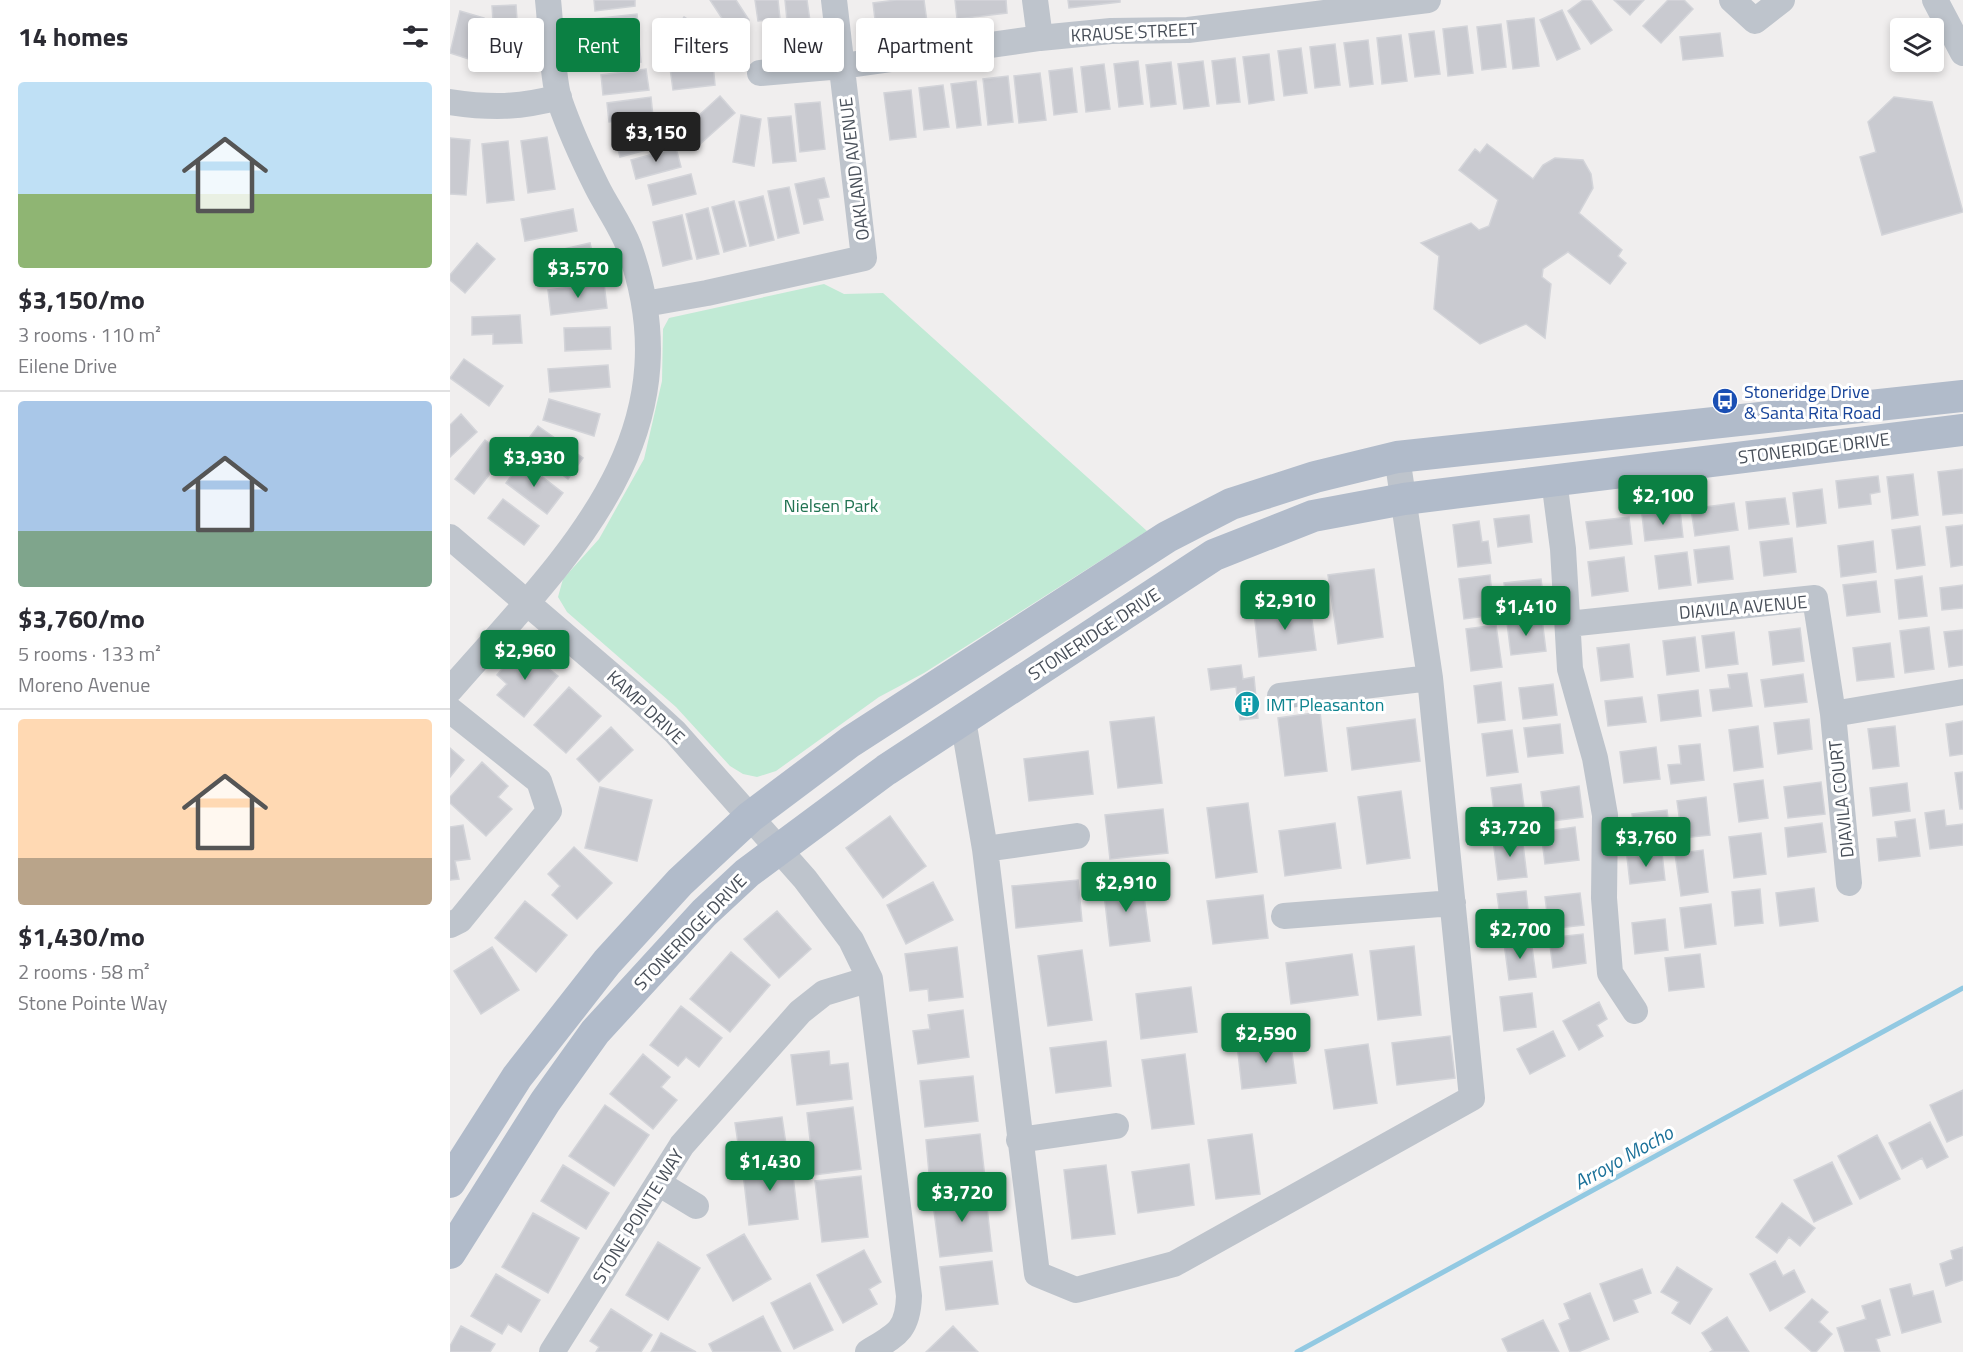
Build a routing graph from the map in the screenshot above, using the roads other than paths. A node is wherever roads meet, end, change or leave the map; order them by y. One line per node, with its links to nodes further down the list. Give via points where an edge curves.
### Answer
1 (548, 0): 16 (street)
2 (834, 0): 9 (street, OAKLAND AVENUE)
3 (1035, 0): 10 (street)
4 (1428, 0): 8 (street, KRAUSE STREET)
5 (1732, 0): 6 (street, via 1755,21)
6 (1782, 0)
7 (1935, 0): 11 (street)
8 (1372, 4): 10 (street, KRAUSE STREET, via 1188,30 1111,31)
9 (836, 18)
10 (1040, 38): 12 (street, KRAUSE STREET)
11 (1963, 53)
12 (844, 66)
13 (772, 72): 15 (street, KRAUSE STREET)
14 (843, 72): 18 (street, OAKLAND AVENUE, via 864,258)
15 (760, 73)
16 (559, 97): 17 (street, via 492,108); 18 (street, via 595,184 628,245)
17 (450, 102)
18 (645, 304): 25 (street, via 648,355 641,411 630,451 607,497)
19 (1963, 396): 21 (main road, STONERIDGE DRIVE)
20 (1963, 430): 22 (main road, STONERIDGE DRIVE)
21 (1397, 457): 23 (street); 34 (main road, STONERIDGE DRIVE, via 1315,477 1231,504 1167,537 850,742)
22 (1554, 480): 23 (main road, STONERIDGE DRIVE); 26 (street)
23 (1404, 499): 27 (street); 33 (main road, STONERIDGE DRIVE, via 1313,516 1214,555)
24 (450, 537): 25 (street, KAMP DRIVE)
25 (527, 602): 28 (street); 34 (street, KAMP DRIVE, via 675,732)
26 (1568, 624): 32 (street, DIAVILA AVENUE, via 1815,598); 43 (street, via 1570,669 1595,758 1605,815 1604,898 1610,973)
27 (1430, 678): 30 (street); 39 (street)
28 (450, 690)
29 (1963, 692): 32 (street)
30 (1280, 696)
31 (450, 710): 41 (street, via 539,781 549,811 460,920)
32 (1833, 714): 38 (street, DIAVILA COURT)
33 (963, 720): 36 (street); 37 (main road, STONERIDGE DRIVE, via 886,770)
34 (750, 817): 37 (street, KAMP DRIVE); 46 (main road, STONERIDGE DRIVE, via 680,882 607,962 517,1077)
35 (1077, 836): 36 (street)
36 (985, 849): 45 (street)
37 (777, 850): 42 (street, KAMP DRIVE, via 806,879 852,940); 49 (main road, STONERIDGE DRIVE, via 704,913 595,1032 545,1102)
38 (1849, 883)
39 (1453, 903): 40 (street); 45 (street, via 1472,1098 1174,1264 1076,1290 1037,1274)
40 (1284, 916)
41 (450, 925)
42 (870, 979): 47 (street, STONE POINTE WAY, via 824,993 800,1012 682,1145); 51 (street, KAMP DRIVE, via 909,1296 908,1317 897,1335)
43 (1635, 1011)
44 (1116, 1126): 45 (street)
45 (1019, 1140)
46 (450, 1182)
47 (658, 1183): 48 (street); 50 (street, STONE POINTE WAY)
48 (696, 1206)
49 (450, 1253)
50 (552, 1352)
51 (868, 1352)

